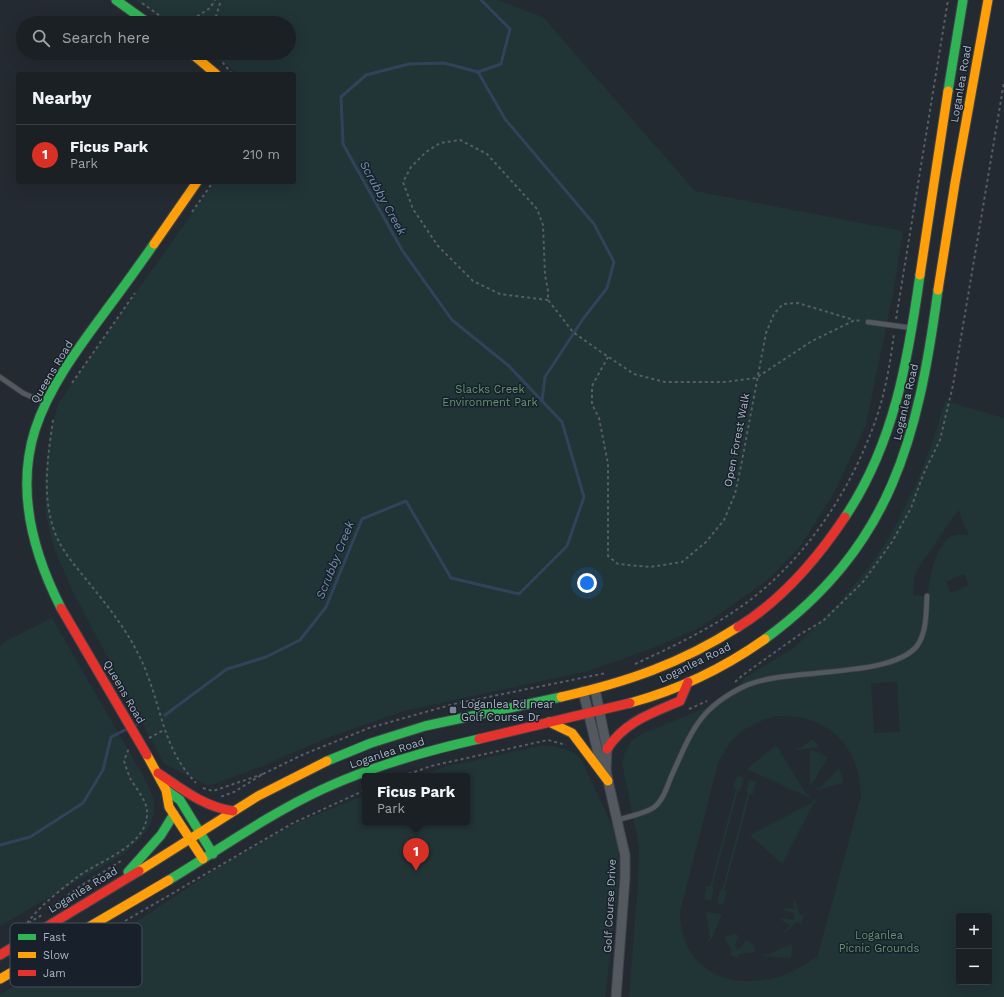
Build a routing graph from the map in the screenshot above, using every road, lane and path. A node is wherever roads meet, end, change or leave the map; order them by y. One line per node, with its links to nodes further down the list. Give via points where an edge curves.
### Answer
1 (116, 0): 8 (main road)
2 (138, 0): 9 (path)
3 (215, 0): 10 (path, via 210,8)
4 (221, 0): 11 (path)
5 (948, 0): 23 (path)
6 (963, 0): 24 (main road, Loganlea Road)
7 (988, 0): 34 (main road, Loganlea Road, via 947,229 924,386 908,447 897,474 876,518 848,561 809,604 752,647)
8 (138, 16)
9 (160, 16)
10 (198, 16)
11 (216, 16)
12 (199, 60): 14 (main road)
13 (221, 60): 15 (path)
14 (214, 72)
15 (230, 72)
16 (196, 184): 29 (main road, Queens Road, via 82,345)
17 (212, 184): 18 (path)
18 (190, 214)
19 (136, 292): 28 (path)
20 (548, 300): 20 (path, via 543,225 537,209 487,154 460,140 440,143 426,152 411,167 403,182 413,209 438,246 473,281 500,294); 25 (path, via 573,332)
21 (854, 320): 22 (path); 27 (path, via 812,342); 27 (path, via 798,303 783,304 774,314 766,334)
22 (868, 322): 23 (lane)
23 (895, 325): 24 (lane); 32 (path, via 892,351 877,417 865,448 838,498 809,542 773,580 743,606 705,630)
24 (913, 328): 35 (main road, Loganlea Road, via 900,400 874,467 851,509 822,552 783,592 715,643 663,668)
25 (608, 357): 27 (path, via 634,374 665,382 725,382); 27 (path, Open Forest Walk, via 592,386 592,404 599,418 608,464 608,556 618,564 650,567 682,562 706,542 724,520 735,494 750,427)
26 (0, 377): 29 (lane, via 23,393)
27 (756, 378)
28 (69, 387)
29 (46, 404): 46 (main road, Queens Road, bridge, via 32,444 28,478 29,513 35,547 46,578 61,608)
30 (53, 418): 40 (path, via 46,469 47,498 53,528 63,550 132,643 147,673)
31 (927, 596): 57 (lane, via 924,631 917,645 908,653 877,665 770,679 746,686 719,701 704,713 692,731 662,798 652,808)
32 (634, 664)
33 (613, 672): 50 (path, via 454,704 369,728)
34 (688, 682): 37 (main road, Loganlea Road, via 643,699); 44 (main road, via 680,701 619,732)
35 (595, 688): 36 (main road, Loganlea Road); 37 (street, Golf Course Drive)
36 (584, 691): 38 (street, Golf Course Drive); 55 (main road, Loganlea Road, via 423,727 373,743 307,769)
37 (599, 710): 38 (main road, Loganlea Road); 44 (street, Golf Course Drive)
38 (589, 713): 39 (main road, Loganlea Road); 45 (street, Golf Course Drive, via 599,757)
39 (549, 722): 42 (main road, via 572,733); 47 (main road, Loganlea Road, via 427,752)
40 (164, 730): 41 (path); 50 (path, via 182,767 204,788 213,791)
41 (148, 739)
42 (577, 740): 49 (path, via 570,746 548,740 431,766); 51 (main road, via 599,774)
43 (135, 745): 67 (path, via 129,749 124,761 129,776 147,808 147,821 141,834 123,850 76,877)
44 (607, 749): 45 (street, Golf Course Drive)
45 (606, 770): 51 (street, Golf Course Drive)
46 (156, 772): 52 (main road, Queens Road); 54 (main road)
47 (362, 773)
48 (362, 773): 60 (main road, Loganlea Road, via 277,813)
49 (411, 773)
50 (262, 774): 54 (path, via 234,792 212,798)
51 (608, 781): 57 (street, Golf Course Drive)
52 (166, 790): 56 (main road, Queens Road, via 169,807); 58 (main road, Queens Road, via 180,800)
53 (362, 791): 61 (path, via 293,823)
54 (208, 806): 55 (main road, via 222,811)
55 (233, 811): 58 (main road, Loganlea Road)
56 (174, 814): 59 (main road, Queens Road); 64 (main road, via 161,835)
57 (618, 820): 75 (street, Golf Course Drive, via 625,855 625,878)
58 (200, 832): 59 (main road, Loganlea Road); 60 (main road, Queens Road)
59 (190, 839): 62 (main road, Queens Road); 64 (main road, Loganlea Road)
60 (213, 854): 62 (main road, Loganlea Road)
61 (231, 858)
62 (203, 859): 70 (main road, Loganlea Road)
63 (122, 860): 65 (path, via 79,887)
64 (118, 883): 69 (main road, Loganlea Road)
65 (48, 911)
66 (43, 914): 68 (path)
67 (27, 923)
68 (28, 923)
69 (52, 923)
70 (98, 923)
71 (10, 948): 72 (main road, Loganlea Road)
72 (0, 954)
73 (10, 973): 74 (main road, Loganlea Road)
74 (0, 979)
75 (616, 997)

